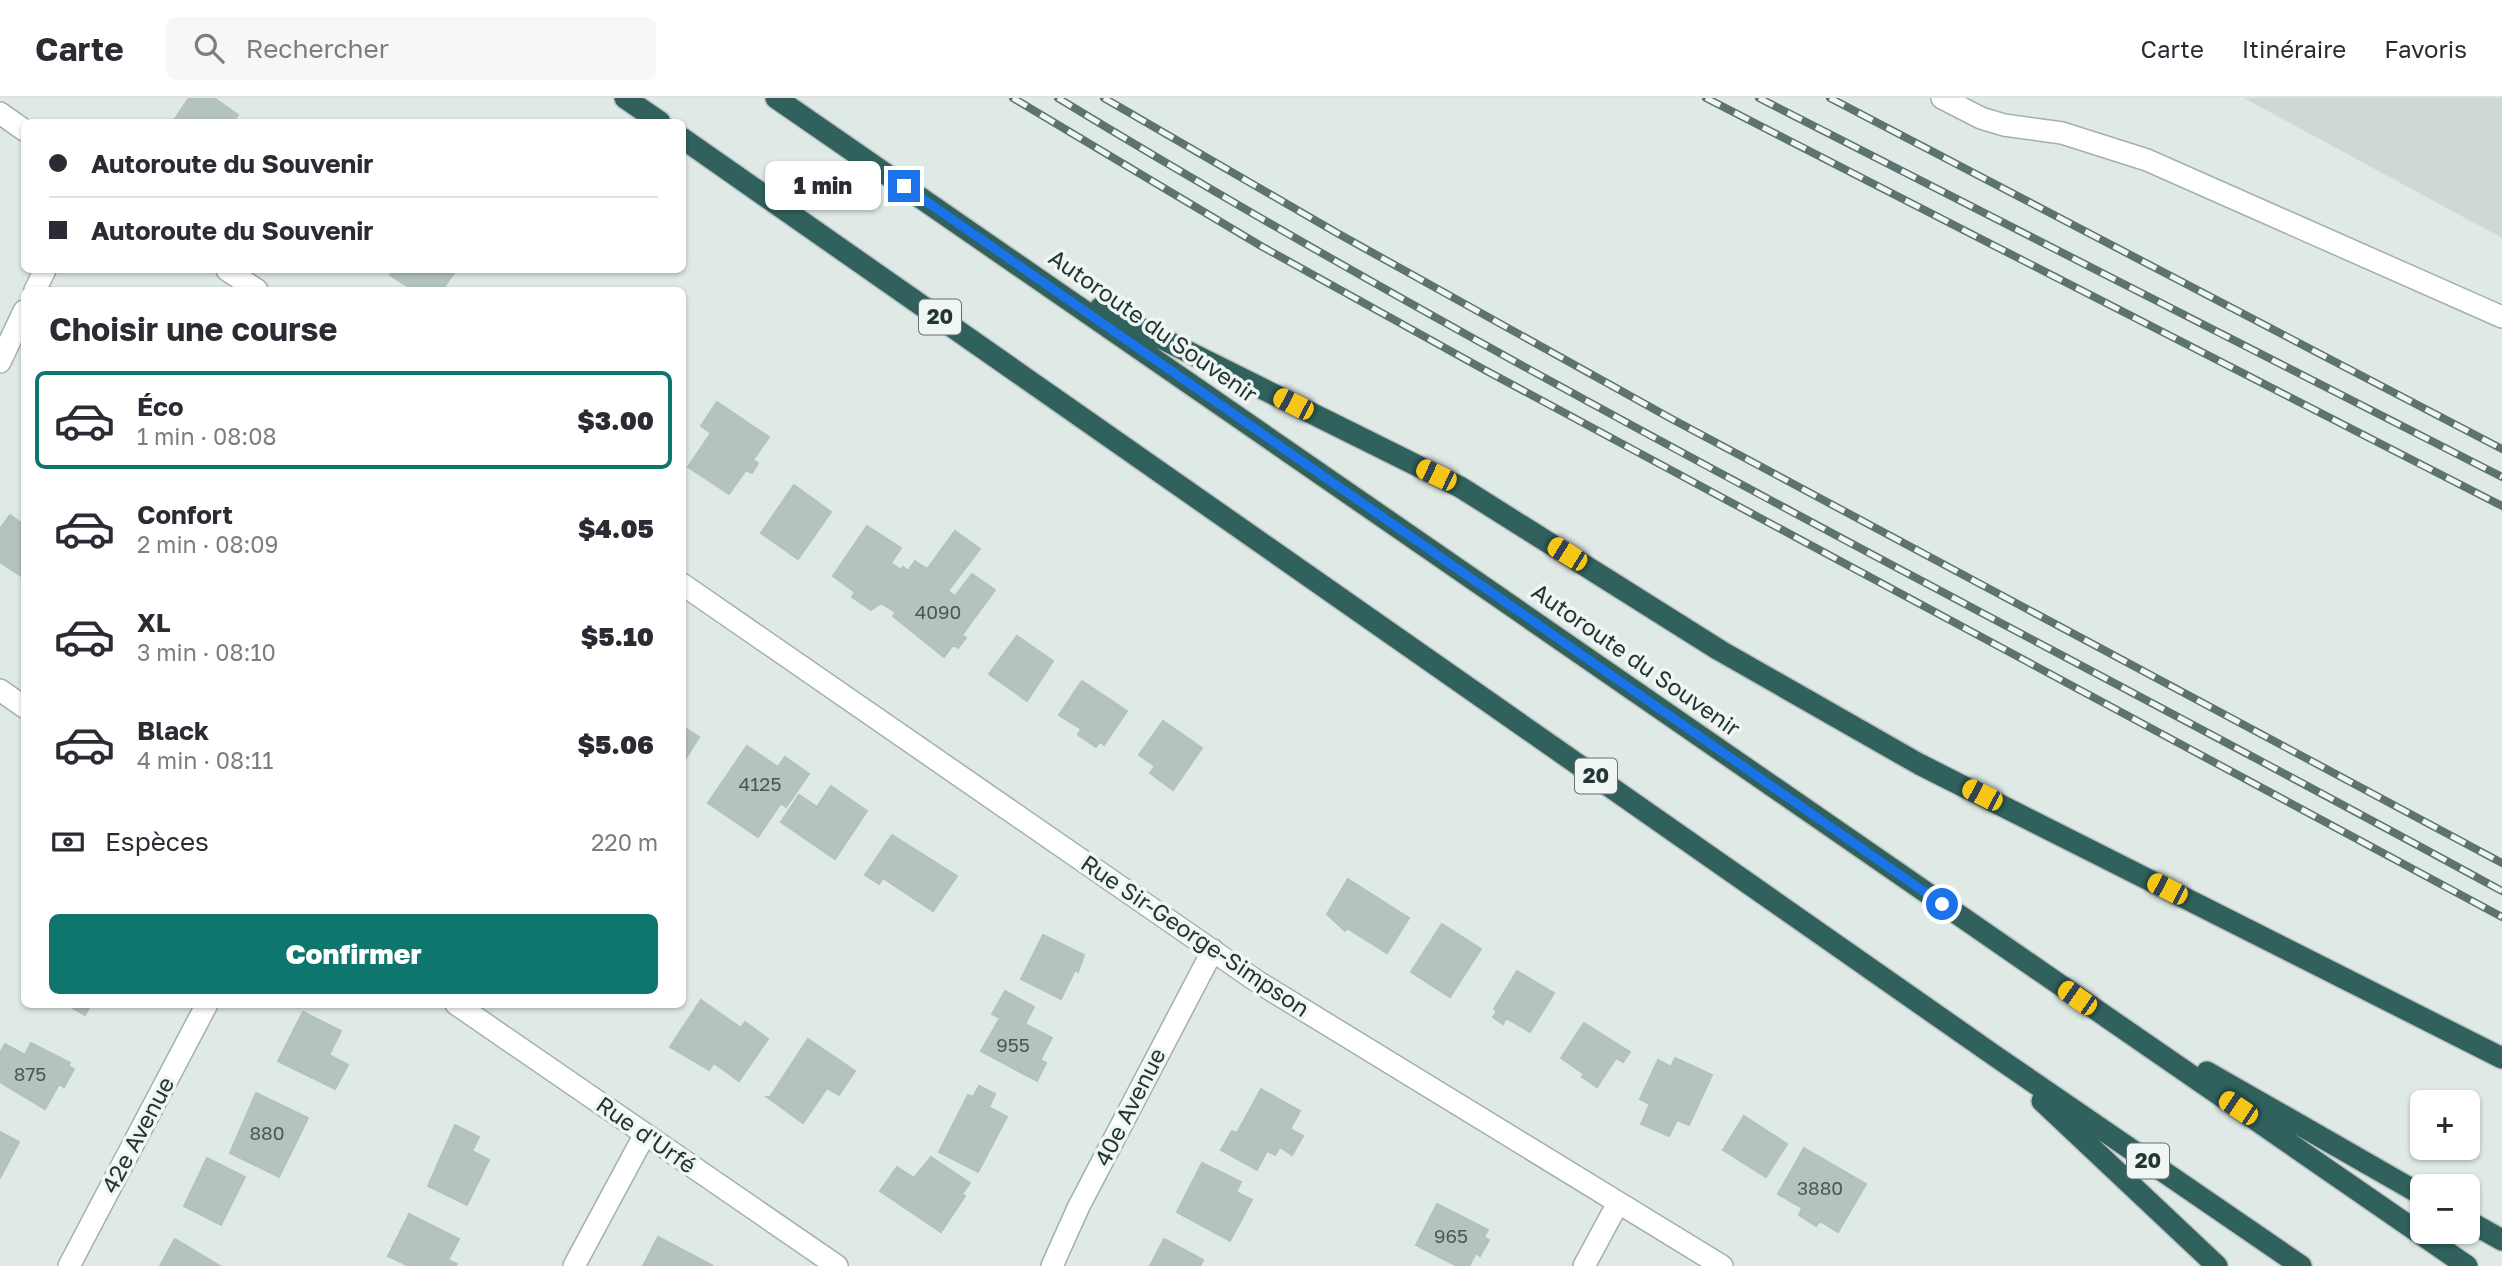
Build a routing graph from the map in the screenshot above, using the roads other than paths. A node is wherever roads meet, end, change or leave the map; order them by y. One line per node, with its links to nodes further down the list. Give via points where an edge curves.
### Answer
1 (625, 98): 5 (highway)
2 (776, 98): 9 (highway, Autoroute du Souvenir)
3 (1942, 98): 12 (street, via 2004,125 2062,133 2147,160)
4 (0, 113): 6 (street)
5 (656, 119)
6 (21, 128)
7 (686, 141): 21 (highway, 20)
8 (232, 273): 10 (street)
9 (1031, 274): 18 (highway, Autoroute du Souvenir); 22 (highway, via 1460,487 1719,650 1919,764)
10 (252, 287)
11 (21, 317): 13 (street)
12 (2502, 317)
13 (0, 362)
14 (686, 587): 17 (street, Rue Sir-George-Simpson)
15 (0, 690): 16 (street)
16 (21, 705)
17 (1213, 950): 25 (street, Rue Sir-George-Simpson); 31 (street, 40e Avenue)
18 (2077, 998): 24 (highway); 36 (highway, Autoroute du Souvenir)
19 (205, 1008): 28 (street, 42e Avenue)
20 (462, 1008): 23 (street, Rue d'Urfé)
21 (1995, 1056): 34 (highway); 35 (highway, 20)
22 (2502, 1058)
23 (645, 1134): 29 (street); 30 (street, Rue d'Urfé)
24 (2410, 1188)
25 (1618, 1203): 32 (street); 33 (street, Rue Sir-George-Simpson)
26 (2480, 1228): 27 (highway)
27 (2502, 1240)
28 (69, 1266)
29 (574, 1266)
30 (837, 1266)
31 (1052, 1266)
32 (1584, 1266)
33 (1722, 1266)
34 (2217, 1266)
35 (2301, 1266)
36 (2467, 1266)

